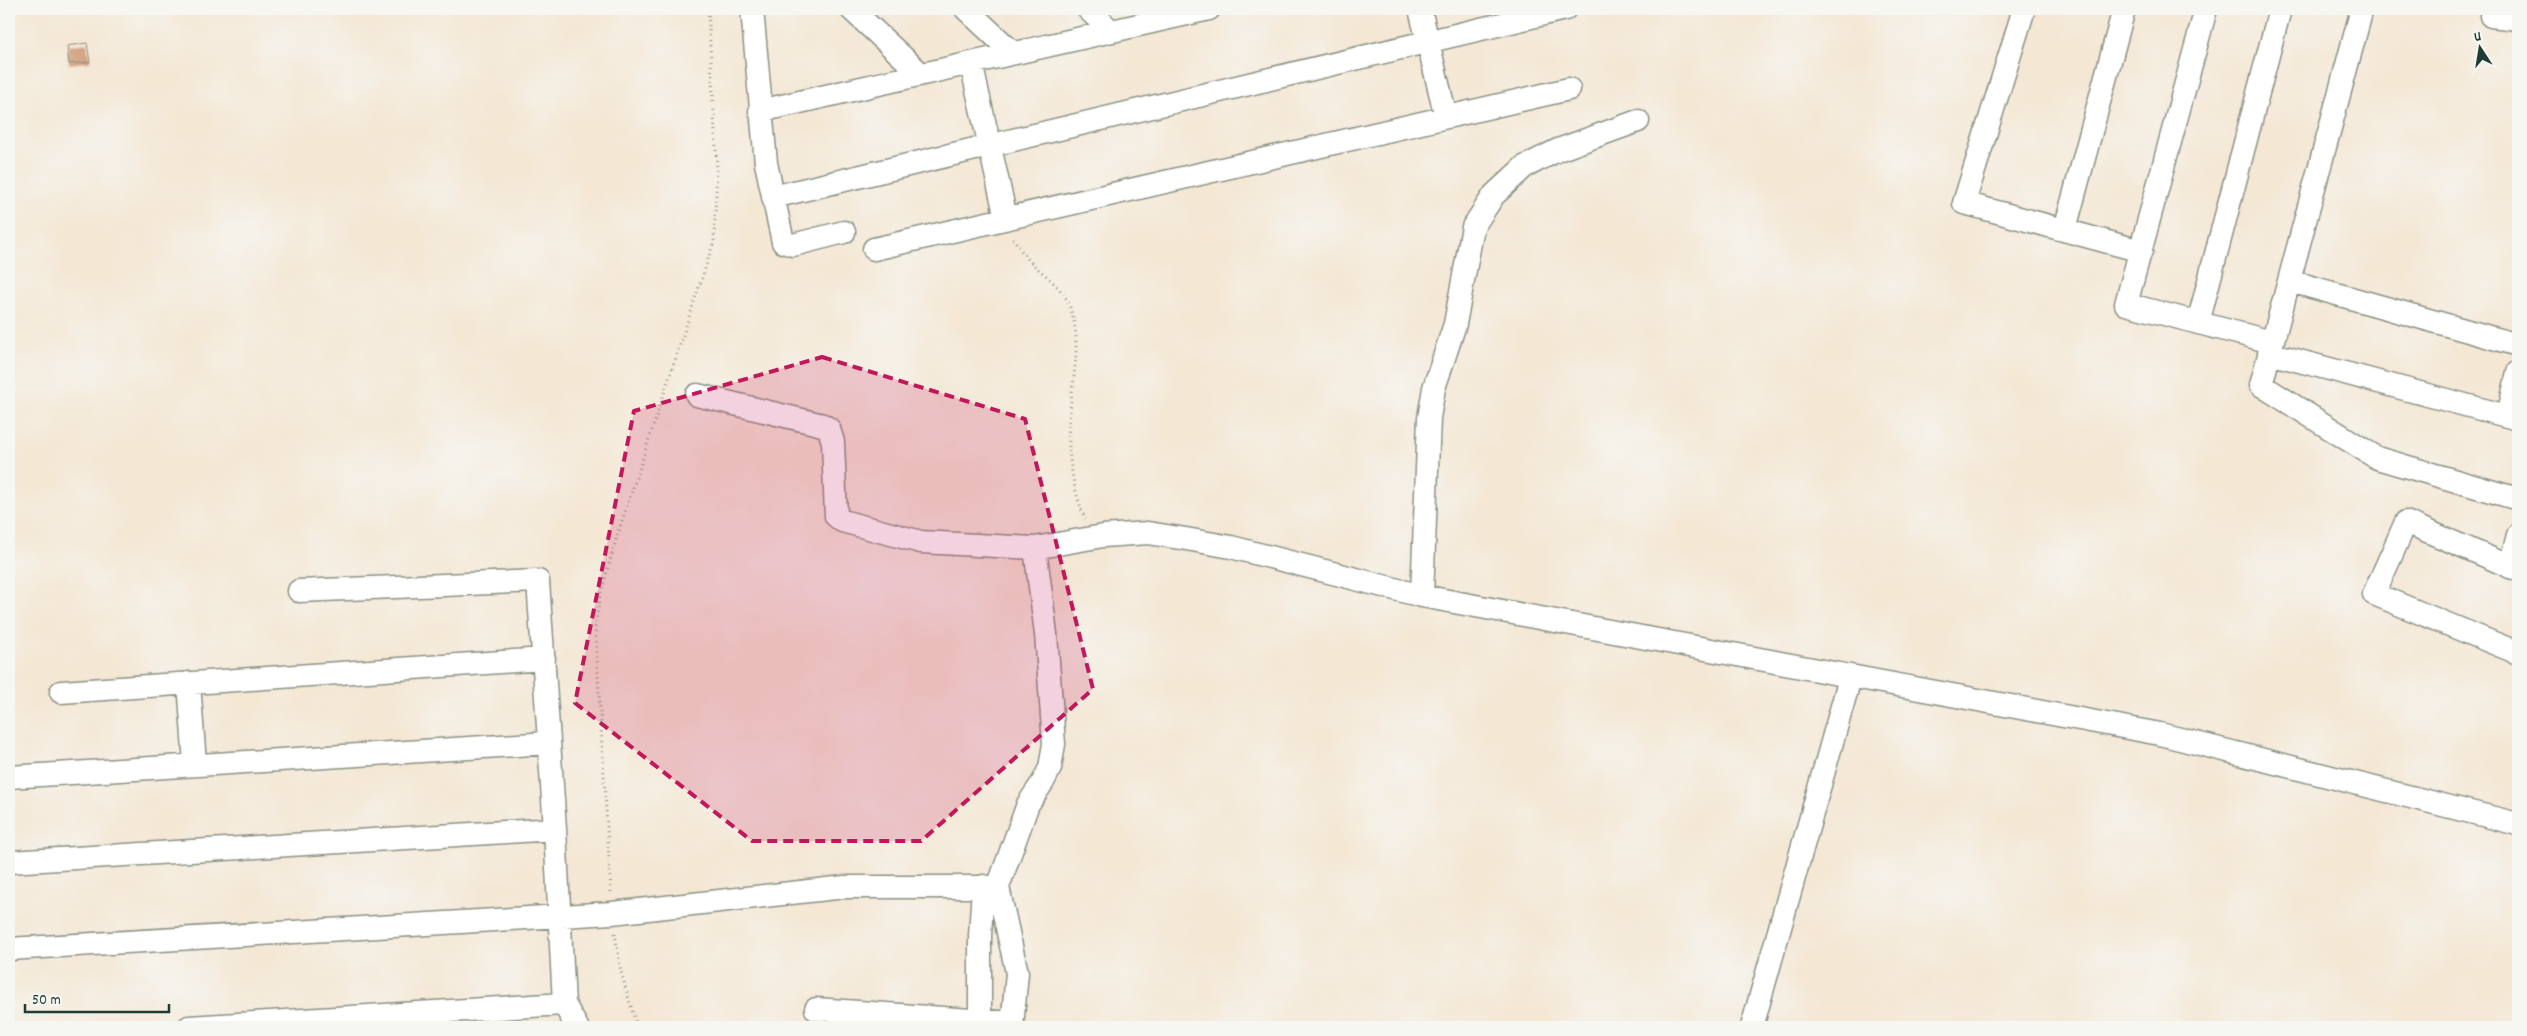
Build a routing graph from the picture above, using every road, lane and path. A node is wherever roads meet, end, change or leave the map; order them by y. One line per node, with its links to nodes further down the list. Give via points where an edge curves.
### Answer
1 (708, 9): 59 (path, via 717,167 714,241 618,533 600,594 595,627)
2 (752, 9): 23 (street)
3 (851, 9): 21 (street)
4 (966, 9): 19 (street)
5 (1088, 9): 17 (street)
6 (1136, 9): 17 (street)
7 (1209, 9): 17 (street)
8 (1420, 9): 18 (street)
9 (1565, 9): 18 (street)
10 (2024, 9): 29 (street, via 1964,203)
11 (2124, 9): 29 (street)
12 (2206, 9): 32 (street)
13 (2280, 9): 34 (street)
14 (2362, 9): 33 (street)
15 (2491, 16): 16 (street)
16 (2518, 19)
17 (1114, 30): 19 (street)
18 (1428, 41): 24 (street); 26 (street)
19 (1012, 53): 20 (street)
20 (971, 63): 21 (street); 26 (street)
21 (921, 74): 23 (street)
22 (1569, 89): 24 (street)
23 (760, 111): 27 (street)
24 (1446, 117): 28 (street)
25 (1638, 121): 46 (street, via 1558,150 1524,167 1494,195 1472,227 1455,324 1434,388 1429,418)
26 (990, 146): 27 (street); 28 (street)
27 (773, 197): 30 (street, via 787,245)
28 (1006, 218): 31 (street); 42 (path, via 1011,235 1027,257 1054,283 1068,302 1076,322 1068,440 1071,466)
29 (2065, 229): 32 (street)
30 (844, 232)
31 (874, 249)
32 (2141, 251): 34 (street, via 2126,304)
33 (2290, 281): 35 (street); 36 (street)
34 (2198, 323): 36 (street)
35 (2518, 345)
36 (2271, 347): 39 (street); 40 (street, via 2261,385 2377,458)
37 (2518, 372): 39 (street)
38 (697, 396): 43 (street, via 829,429 833,442 835,511 842,521 922,542)
39 (2513, 418)
40 (2518, 499)
41 (2518, 535): 44 (street)
42 (1093, 538): 43 (street); 46 (street, via 1148,533 1186,539)
43 (1035, 548): 58 (street, via 1046,634 1054,744 1044,782 1028,804)
44 (2514, 568): 47 (street, via 2406,522 2374,594)
45 (299, 592): 48 (street, via 538,581)
46 (1422, 596): 49 (street)
47 (2518, 653)
48 (544, 659): 50 (street); 52 (street)
49 (1850, 678): 55 (street, via 2160,734); 69 (street)
50 (189, 683): 51 (street); 53 (street)
51 (60, 692)
52 (549, 743): 53 (street); 56 (street)
53 (195, 764): 54 (street)
54 (9, 777)
55 (2518, 824)
56 (555, 829): 57 (street); 60 (street)
57 (9, 862)
58 (990, 886): 59 (street, via 845,887); 64 (street, via 980,936); 65 (street, via 1017,973)
59 (612, 913): 60 (street); 68 (path, via 621,972)
60 (559, 914): 61 (street); 62 (street)
61 (9, 949)
62 (564, 1004): 66 (street); 67 (street)
63 (816, 1008): 64 (street)
64 (980, 1021): 65 (street)
65 (1013, 1025)
66 (189, 1027)
67 (577, 1027)
68 (637, 1027)
69 (1752, 1027)

